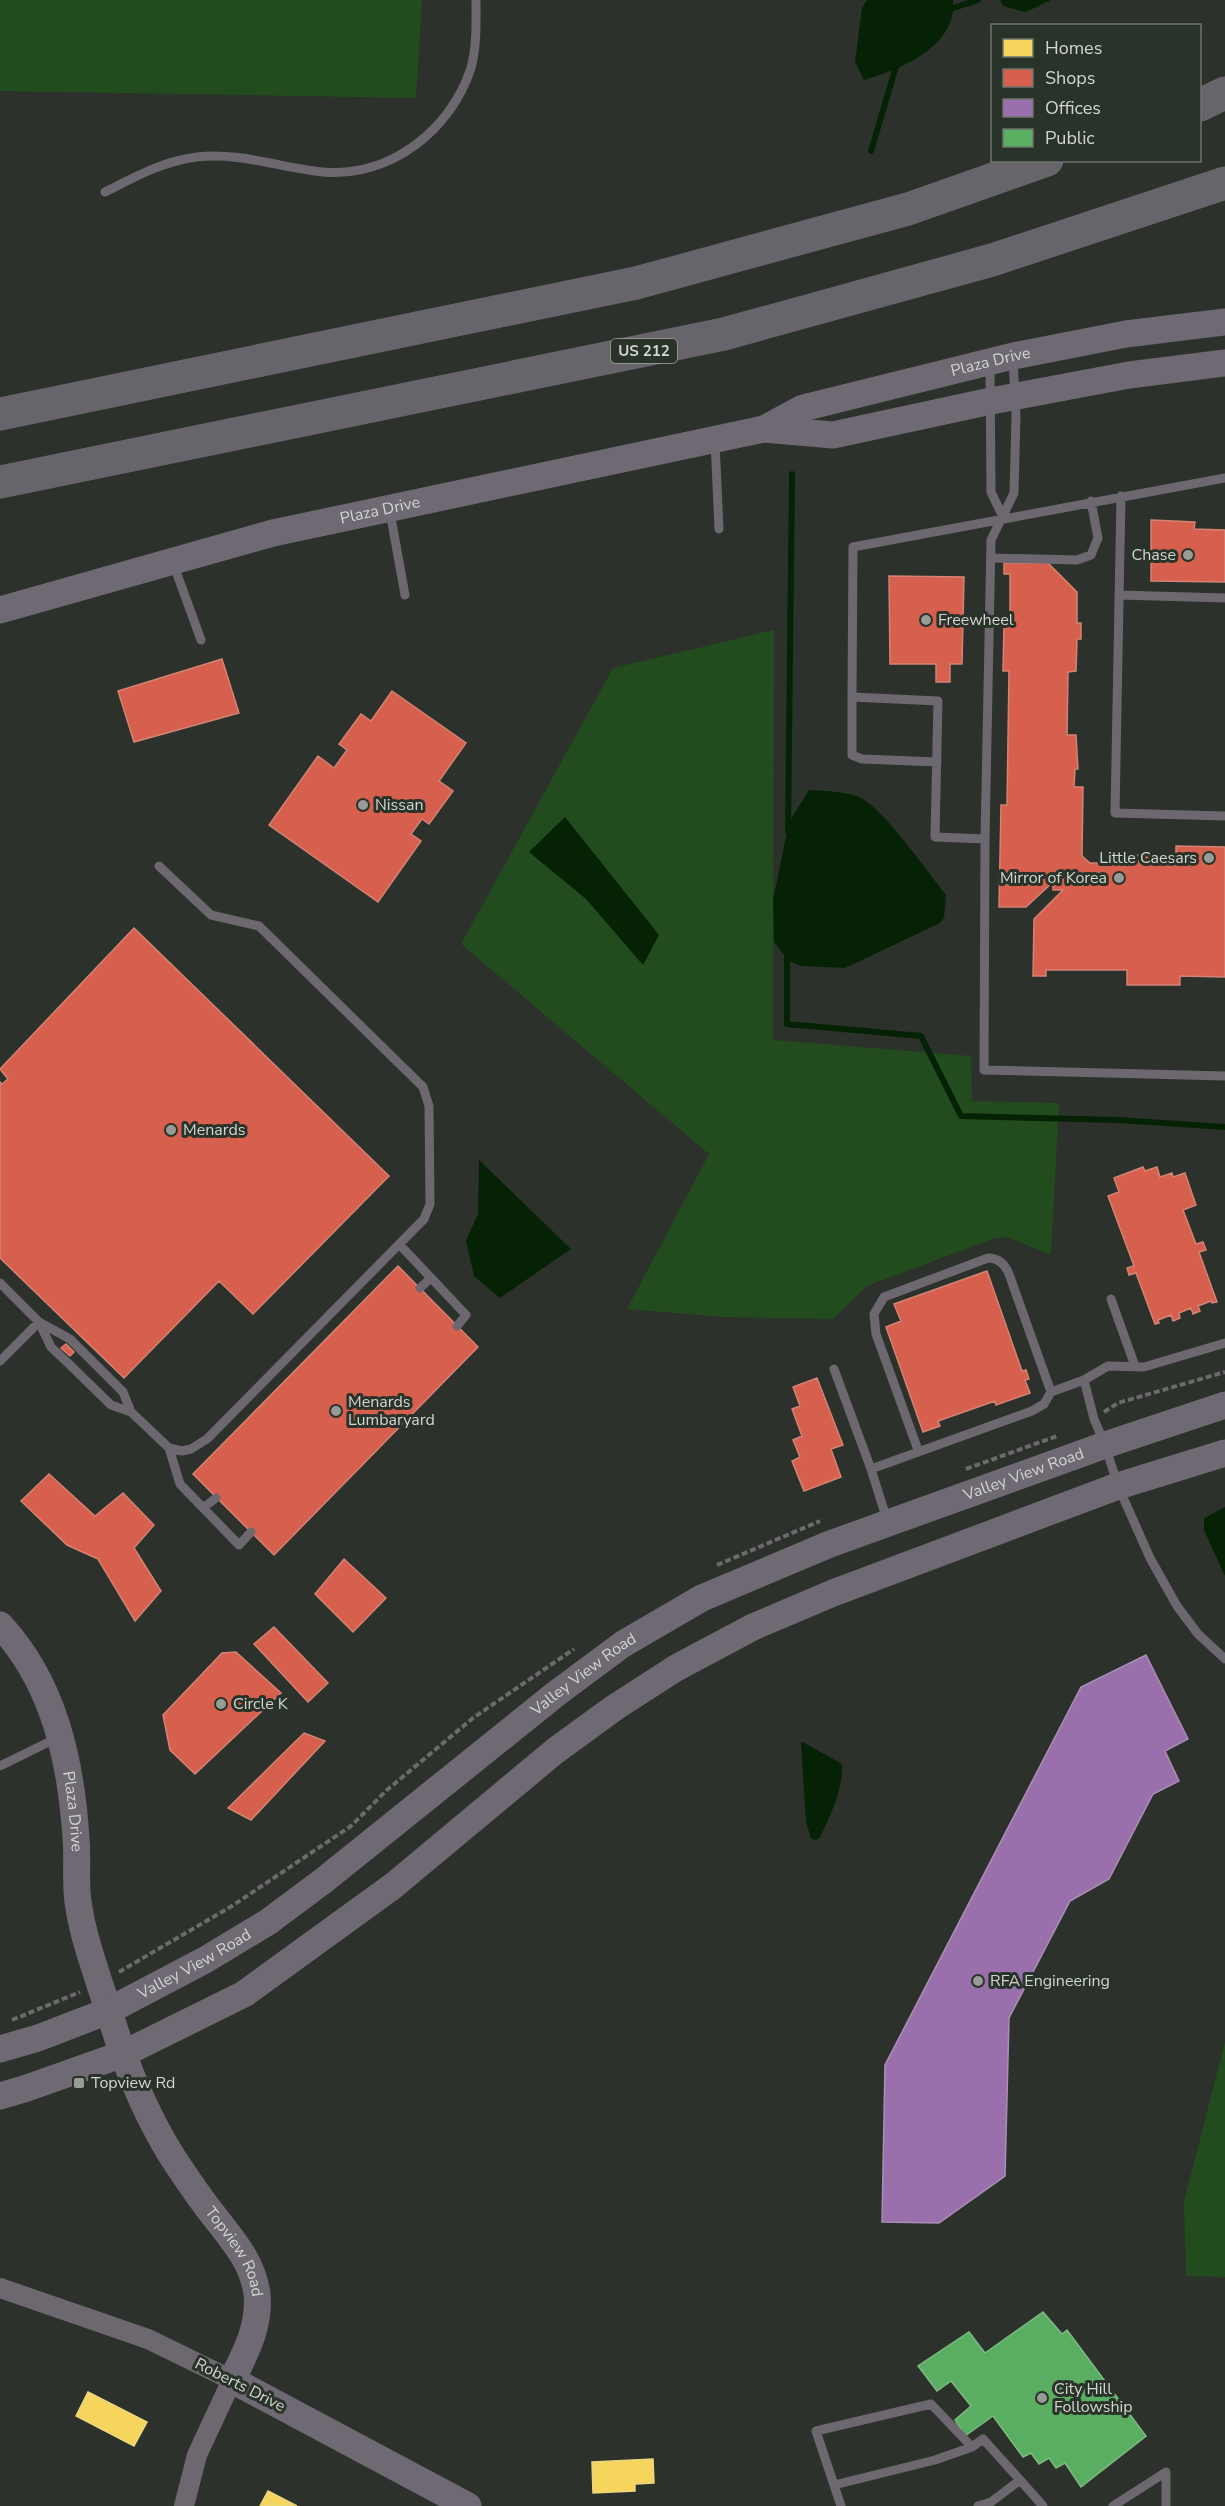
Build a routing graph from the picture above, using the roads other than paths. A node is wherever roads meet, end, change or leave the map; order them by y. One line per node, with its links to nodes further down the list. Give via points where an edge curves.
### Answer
1 (477, 0): 8 (lane, via 471,67 459,97 418,145 388,161 358,171 326,172 228,157 198,157 160,165)
2 (1225, 93): 4 (highway)
3 (1225, 98): 5 (highway)
4 (1201, 105)
5 (1201, 106)
6 (1041, 162): 13 (highway, via 908,209 636,283)
7 (1225, 183): 19 (highway, US 212, via 992,260 724,334)
8 (105, 192)
9 (1225, 322): 10 (main road, Plaza Drive, via 1126,334)
10 (1002, 359): 12 (lane); 12 (lane); 16 (main road, Plaza Drive, via 803,408)
11 (1225, 363): 12 (main road, Plaza Drive, via 1129,375)
12 (1003, 399): 16 (main road, Plaza Drive, via 833,435); 23 (lane, via 1014,493); 23 (lane, via 991,492)
13 (39, 406): 14 (highway); 15 (highway)
14 (0, 408)
15 (0, 414)
16 (764, 429): 17 (main road, Plaza Drive)
17 (715, 439): 22 (main road, Plaza Drive); 24 (lane)
18 (1225, 477): 20 (lane)
19 (0, 484)
20 (1121, 496): 21 (lane); 28 (lane)
21 (1091, 501): 23 (lane); 25 (lane, via 1098,538 1091,555 1077,560)
22 (389, 507): 26 (main road, Plaza Drive); 27 (lane)
23 (1003, 517): 25 (lane, via 991,540); 32 (lane, via 853,547)
24 (718, 529)
25 (991, 558): 35 (lane)
26 (172, 560): 30 (main road, Plaza Drive); 31 (lane)
27 (405, 595)
28 (1119, 595): 29 (lane); 34 (lane, via 1115,813)
29 (1225, 598)
30 (0, 610)
31 (201, 640)
32 (852, 698): 33 (lane, via 852,755 862,759); 33 (lane, via 938,701)
33 (937, 762): 35 (lane, via 935,837)
34 (1225, 816)
35 (985, 839): 37 (lane, via 984,1070)
36 (159, 866): 38 (lane, via 211,915 259,926 423,1087 429,1106 430,1204 424,1219)
37 (1225, 1076)
38 (399, 1244): 39 (lane); 54 (lane, via 207,1439 191,1449)
39 (431, 1278): 41 (lane); 44 (lane, via 466,1315)
40 (0, 1283): 43 (lane)
41 (420, 1288)
42 (1111, 1299): 47 (lane)
43 (39, 1322): 46 (lane); 52 (lane, via 70,1339 123,1392); 52 (lane, via 51,1347 111,1405)
44 (457, 1326)
45 (1225, 1343): 47 (lane, via 1144,1367)
46 (0, 1361)
47 (1135, 1366): 49 (lane, via 1108,1366)
48 (834, 1369): 57 (lane)
49 (1084, 1380): 50 (lane); 53 (lane, via 1094,1419)
50 (1051, 1392): 55 (lane, via 1044,1404 1032,1411); 55 (lane, via 1010,1274 1001,1261 988,1258 884,1297 874,1314 876,1334)
51 (1225, 1405): 53 (main road, Valley View Road)
52 (131, 1412): 54 (lane)
53 (1106, 1445): 58 (lane); 61 (main road, Valley View Road)
54 (169, 1448): 60 (lane, via 180,1484)
55 (918, 1450): 57 (lane)
56 (1225, 1453): 58 (main road)
57 (871, 1469): 61 (lane)
58 (1119, 1486): 64 (lane, via 1150,1558 1178,1606 1198,1634); 69 (main road, via 823,1597 753,1627 676,1668 555,1751 393,1886 244,1994)
59 (216, 1498): 60 (lane)
60 (203, 1508): 62 (lane, via 239,1545)
61 (888, 1524): 67 (main road, Valley View Road, via 711,1594 623,1644 268,1922)
62 (251, 1532)
63 (0, 1625): 65 (main road, Plaza Drive, via 32,1665)
64 (1225, 1659)
65 (60, 1736): 66 (lane); 67 (main road, Plaza Drive, via 73,1790 78,1901 87,1951)
66 (0, 1766)
67 (108, 2011): 68 (main road, Valley View Road); 69 (main road, Topview Road)
68 (0, 2049)
69 (123, 2054): 70 (main road); 72 (main road, Topview Road, via 176,2161 251,2272 257,2294 257,2325)
70 (0, 2096)
71 (0, 2288): 72 (street, Roberts Drive, via 148,2339)
72 (232, 2380): 76 (street, Topview Road, via 197,2454); 77 (main road, Roberts Drive)
73 (972, 2447): 74 (lane, via 983,2439); 75 (lane); 75 (lane, via 930,2404 816,2431)
74 (1020, 2480): 79 (lane, via 991,2502); 80 (lane)
75 (834, 2485): 78 (lane)
76 (184, 2506)
77 (468, 2506)
78 (841, 2506)
79 (978, 2506)
80 (1043, 2506)
81 (1113, 2506): 82 (lane, via 1166,2472)
82 (1166, 2506)

